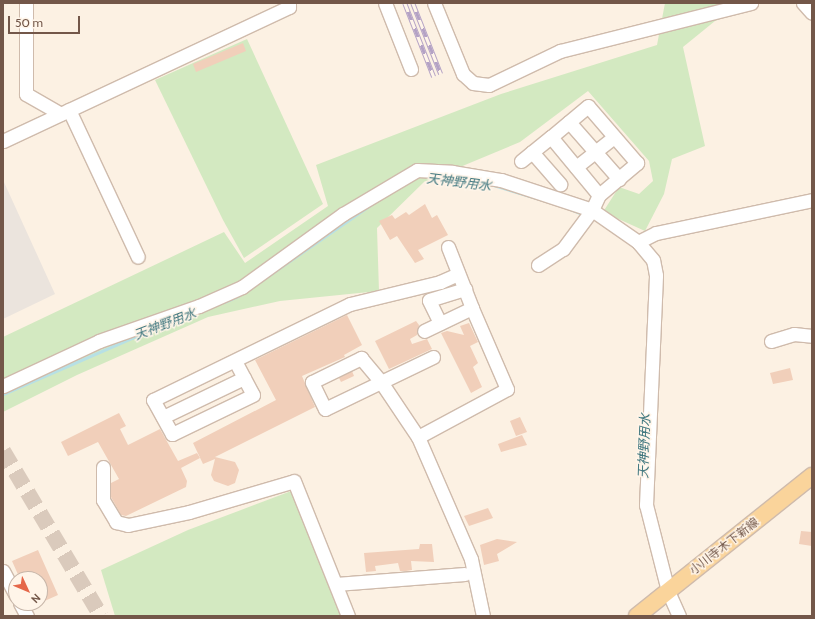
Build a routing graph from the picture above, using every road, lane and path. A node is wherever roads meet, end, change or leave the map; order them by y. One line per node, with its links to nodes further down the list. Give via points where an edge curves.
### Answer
1 (26, 3): 9 (street, via 26,94)
2 (289, 3): 9 (street, via 289,7)
3 (384, 3): 8 (street)
4 (434, 3): 5 (street, via 463,74 473,83 488,85 560,51)
5 (751, 3)
6 (803, 3): 7 (street)
7 (812, 13)
8 (411, 68)
9 (65, 112): 13 (street); 25 (street)
10 (569, 122): 11 (street, via 588,106); 12 (street); 14 (street)
11 (614, 136): 14 (street); 18 (street, via 637,163)
12 (550, 137): 15 (street); 17 (street)
13 (3, 141)
14 (596, 151): 17 (street); 18 (street)
15 (532, 152): 16 (street); 19 (street)
16 (520, 161)
17 (576, 167): 20 (street)
18 (619, 179): 20 (street)
19 (560, 184)
20 (599, 195): 22 (street)
21 (812, 200): 23 (street, via 656,233)
22 (592, 210): 23 (street); 26 (street, via 563,249); 38 (street, via 532,188 501,180 452,172 417,170 343,214 242,287 199,306 100,341)
23 (638, 242): 48 (street, via 653,260 656,275 646,505)
24 (448, 247): 27 (street)
25 (138, 257)
26 (538, 265)
27 (458, 274): 28 (street); 35 (street, via 440,282 350,304)
28 (465, 289): 29 (street); 30 (street, via 429,300)
29 (472, 308): 30 (street); 40 (street, via 507,389)
30 (440, 324): 31 (street)
31 (424, 331)
32 (812, 336): 33 (street, via 794,334)
33 (771, 341)
34 (433, 357): 37 (street)
35 (235, 361): 36 (street); 39 (street, via 153,400)
36 (244, 378): 39 (street); 39 (street, via 253,395 172,434)
37 (381, 382): 37 (street, via 325,408 312,382 361,358); 40 (street)
38 (3, 386)
39 (163, 417)
40 (418, 437): 43 (street)
41 (102, 467): 47 (street, via 103,500 116,522 128,525 189,512 294,481)
42 (812, 476): 48 (main road, 小川寺木下新線)
43 (462, 544): 45 (street); 51 (street, via 471,559)
44 (3, 571): 46 (street)
45 (465, 574): 47 (street); 50 (street)
46 (8, 580)
47 (336, 584): 49 (street)
48 (668, 591): 52 (main road, 小川寺木下新線); 53 (street)
49 (348, 616)
50 (474, 616)
51 (483, 616)
52 (637, 616)
53 (679, 616)

